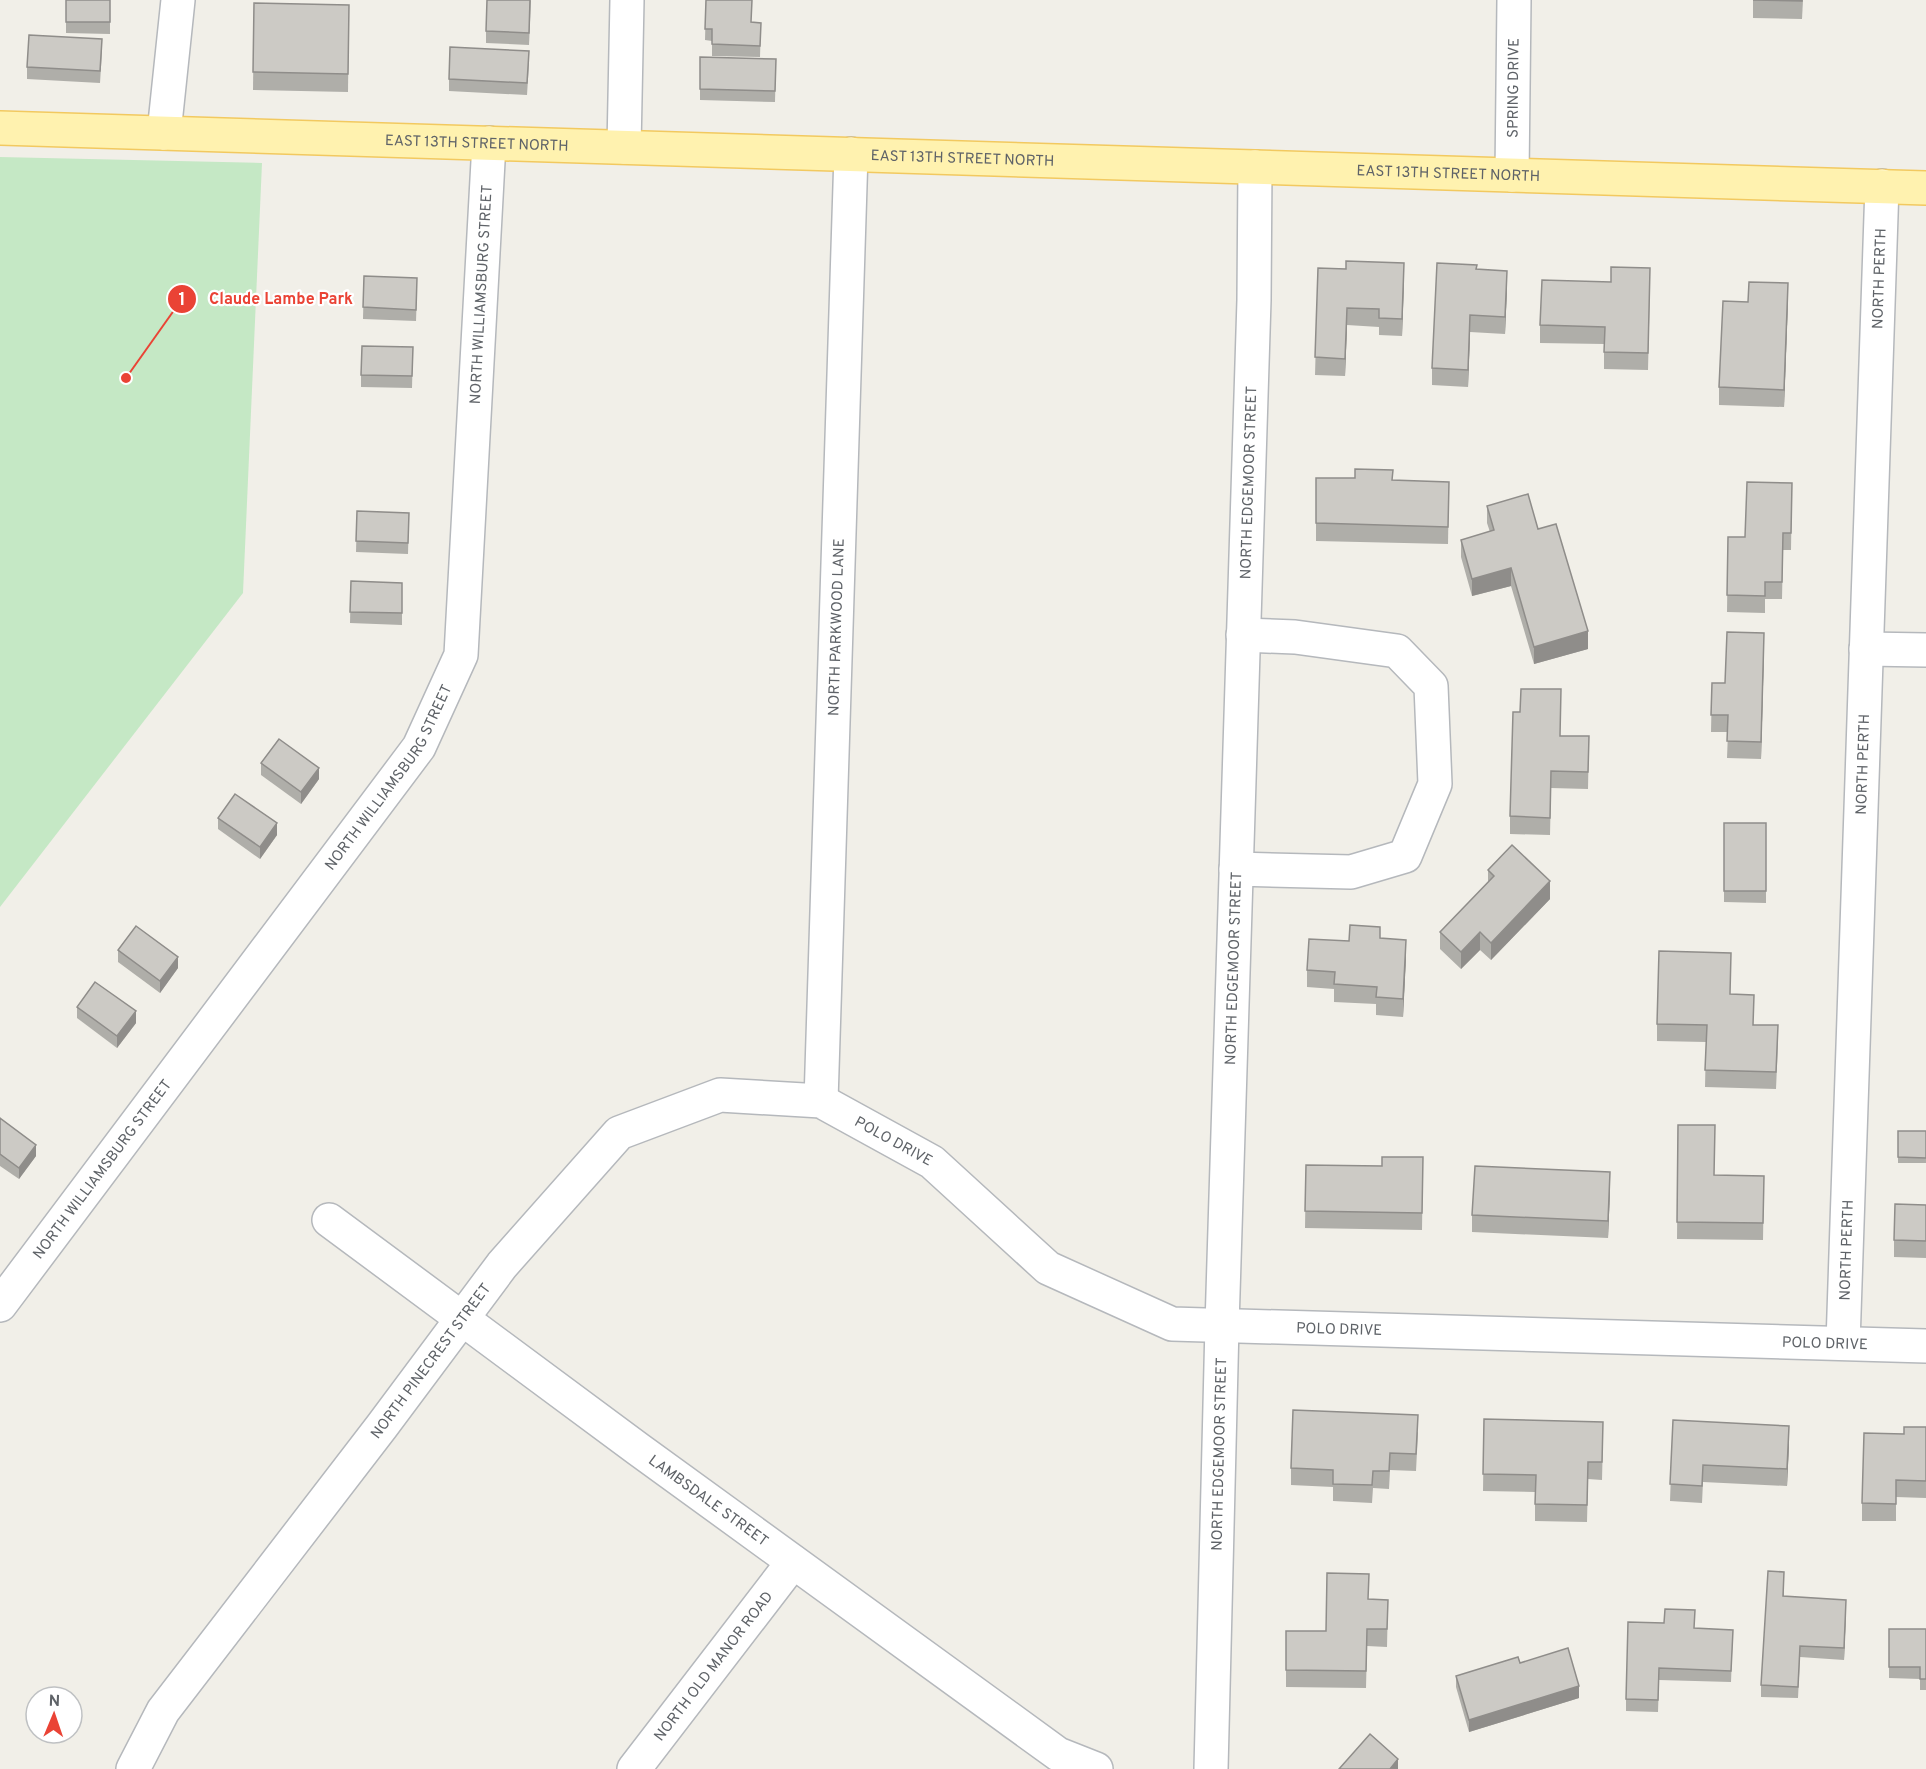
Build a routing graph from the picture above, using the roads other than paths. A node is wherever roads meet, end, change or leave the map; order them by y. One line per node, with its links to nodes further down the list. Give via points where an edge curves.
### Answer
1 (178, 0): 5 (street)
2 (627, 0): 7 (street)
3 (1514, 0): 10 (street, SPRING DRIVE)
4 (0, 128): 5 (main road, EAST 13TH STREET NORTH)
5 (164, 134): 6 (main road, EAST 13TH STREET NORTH)
6 (489, 143): 7 (main road, EAST 13TH STREET NORTH); 19 (street, NORTH WILLIAMSBURG STREET, via 461,655 419,747)
7 (624, 147): 8 (main road, EAST 13TH STREET NORTH)
8 (851, 154): 9 (main road, EAST 13TH STREET NORTH); 17 (street, NORTH PARKWOOD LANE)
9 (1255, 167): 10 (main road, EAST 13TH STREET NORTH); 13 (street, NORTH EDGEMOOR STREET)
10 (1512, 175): 11 (main road, EAST 13TH STREET NORTH)
11 (1882, 186): 12 (main road, EAST 13TH STREET NORTH); 14 (street, NORTH PERTH)
12 (1926, 188)
13 (1244, 635): 16 (street, NORTH EDGEMOOR STREET); 16 (street, via 1295,637 1397,651 1431,686 1435,784 1405,856 1351,872)
14 (1866, 649): 15 (street); 22 (street, NORTH PERTH)
15 (1926, 651)
16 (1236, 869): 21 (street, NORTH EDGEMOOR STREET)
17 (821, 1101): 20 (street, NORTH PINECREST STREET, via 720,1095 619,1134 502,1265); 21 (street, POLO DRIVE, via 932,1162 1048,1268 1172,1324)
18 (329, 1220): 20 (street, LAMBSDALE STREET)
19 (0, 1305)
20 (462, 1318): 24 (street, LAMBSDALE STREET); 25 (street, NORTH PINECREST STREET, via 163,1711)
21 (1222, 1325): 22 (street, POLO DRIVE); 28 (street, NORTH EDGEMOOR STREET)
22 (1843, 1343): 23 (street, POLO DRIVE)
23 (1926, 1346)
24 (793, 1562): 26 (street, NORTH OLD MANOR ROAD); 27 (street, LAMBSDALE STREET, via 1058,1754)
25 (134, 1769)
26 (634, 1769)
27 (1096, 1769)
28 (1211, 1769)

